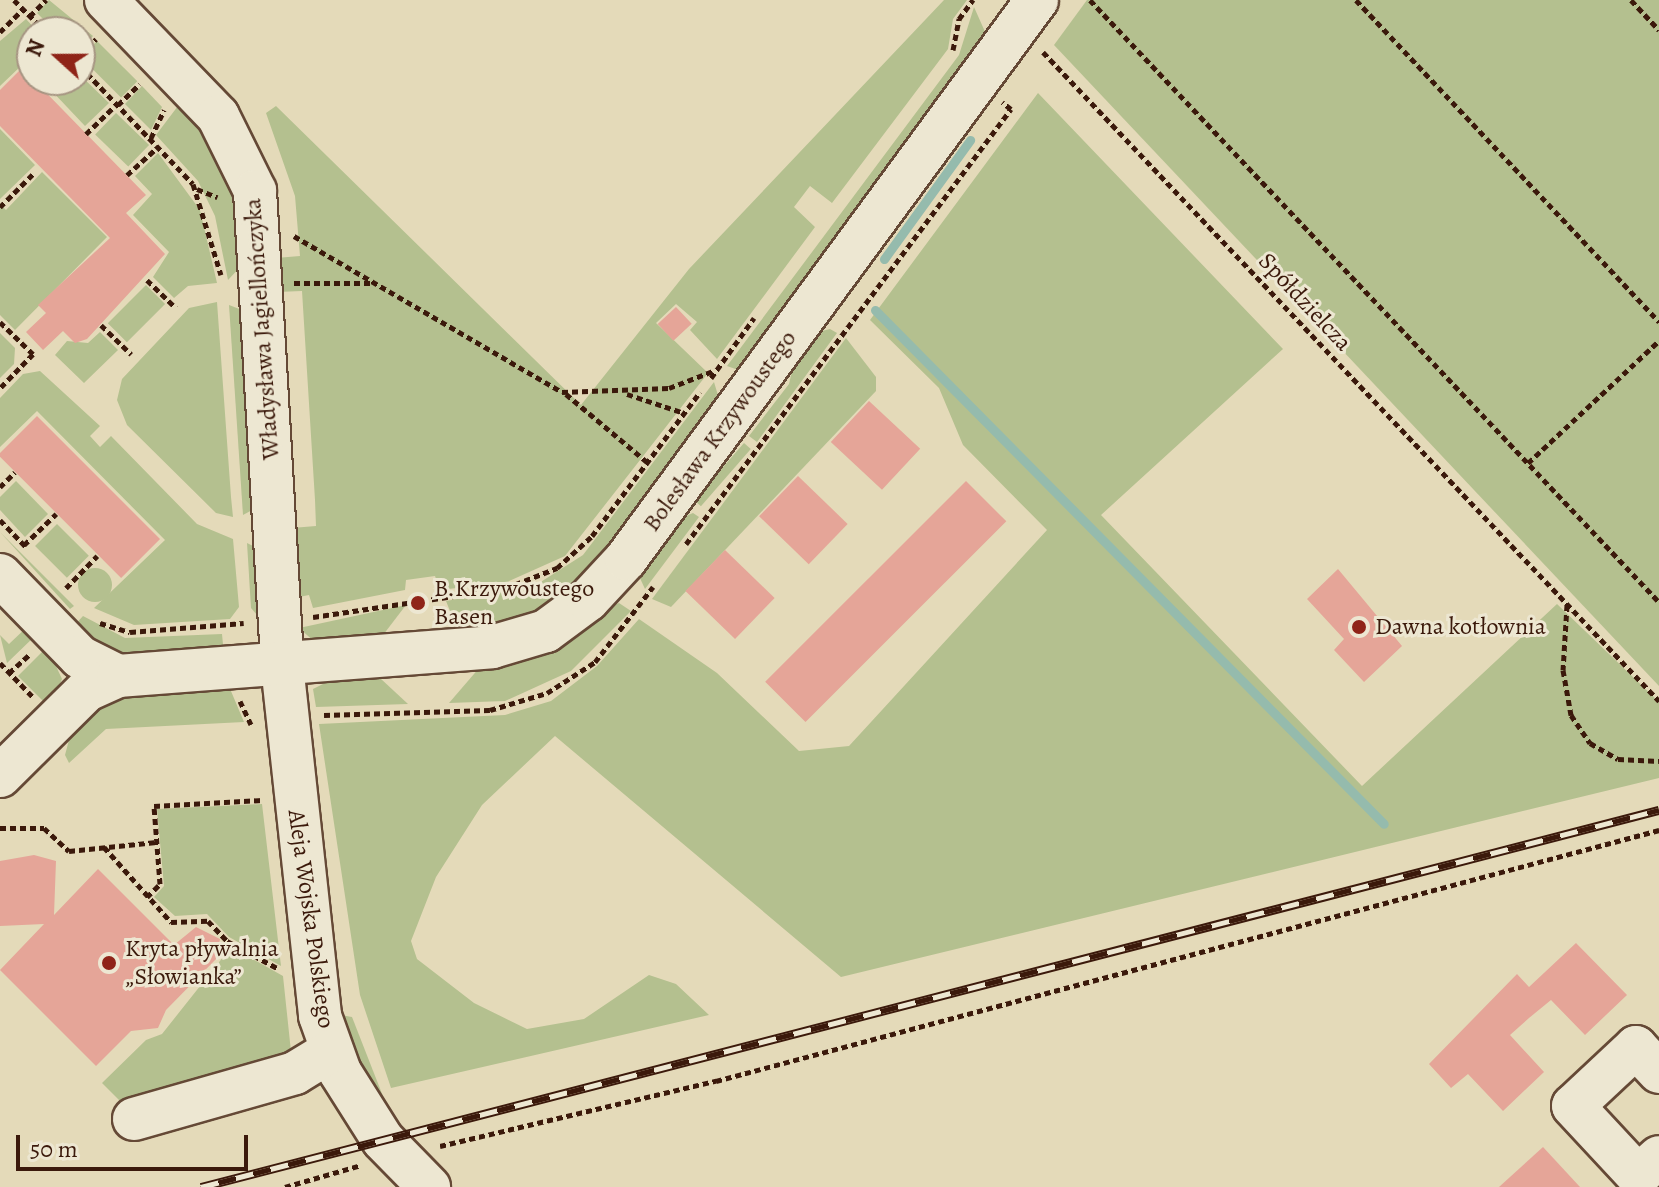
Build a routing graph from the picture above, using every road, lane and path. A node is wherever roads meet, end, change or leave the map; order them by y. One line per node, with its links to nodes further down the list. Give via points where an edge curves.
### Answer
1 (14, 0): 6 (path)
2 (46, 0): 8 (path)
3 (1090, 0): 39 (path)
4 (1356, 0): 28 (path)
5 (1631, 0): 10 (path)
6 (23, 9): 8 (path); 11 (path)
7 (1027, 12): 52 (path, Spółdzielcza); 57 (street, Bolesława Krzywoustego, via 588,600 546,631 492,647)
8 (30, 16)
9 (101, 19): 22 (street, Władysława Jagiellończyka, via 233,136)
10 (1659, 30)
11 (0, 32)
12 (96, 82): 14 (path)
13 (140, 84): 14 (path)
14 (118, 105): 16 (path); 17 (path)
15 (1011, 109): 44 (path)
16 (86, 134)
17 (159, 146): 19 (path); 20 (path)
18 (34, 173): 21 (path)
19 (127, 175)
20 (196, 189): 22 (path); 25 (path)
21 (0, 207)
22 (257, 217): 24 (path); 25 (street, Władysława Jagiellończyka)
23 (147, 280): 26 (path)
24 (378, 283): 25 (path); 35 (path)
25 (242, 284): 57 (street, Władysława Jagiellończyka)
26 (176, 308)
27 (0, 322): 34 (path, via 33,354)
28 (1659, 322)
29 (101, 325): 31 (path)
30 (1659, 341): 39 (path)
31 (131, 354)
32 (722, 361): 33 (path)
33 (716, 370): 36 (path, via 669,388); 37 (path)
34 (0, 388)
35 (562, 392): 36 (path); 38 (path, via 598,414)
36 (626, 393): 37 (path)
37 (684, 413): 38 (path)
38 (647, 462): 54 (path, via 575,555 534,581)
39 (1528, 463): 51 (path)
40 (15, 472): 41 (path)
41 (0, 487)
42 (56, 514): 46 (path)
43 (0, 520): 46 (path)
44 (682, 550)
45 (97, 556): 49 (path)
46 (19, 558): 58 (street, via 80,657)
47 (55, 577): 49 (path)
48 (656, 583): 62 (path, via 595,662 547,693 490,710)
49 (66, 588): 50 (path)
50 (75, 597)
51 (1659, 602)
52 (1567, 604): 61 (path, Spółdzielcza); 64 (path, via 1563,670 1571,715 1590,743 1618,759)
53 (93, 615): 55 (path, via 130,632)
54 (296, 620)
55 (254, 623)
56 (0, 663): 60 (path)
57 (282, 665): 58 (street, Bolesława Krzywoustego); 73 (street, Aleja Wojska Polskiego, via 320,1016)
58 (118, 676): 65 (street, via 87,690)
59 (233, 685): 63 (path)
60 (37, 701)
61 (1659, 701)
62 (311, 715)
63 (254, 732)
64 (1659, 761)
65 (0, 776)
66 (266, 800): 69 (path, via 154,806)
67 (0, 828): 70 (path, via 44,828 69,851)
68 (1659, 830): 76 (path, via 716,1081)
69 (157, 842): 70 (path); 71 (path, via 160,884)
70 (104, 847): 71 (path)
71 (147, 897): 72 (path, via 171,922 208,921 227,941)
72 (287, 973)
73 (331, 1051): 75 (street, via 295,1073); 76 (street, Aleja Wojska Polskiego)
74 (1659, 1072): 77 (street, via 1636,1047 1573,1106 1638,1176)
75 (134, 1119)
76 (398, 1156): 78 (path); 79 (street, Aleja Wojska Polskiego)
77 (1659, 1157)
78 (285, 1187)
79 (429, 1187)

